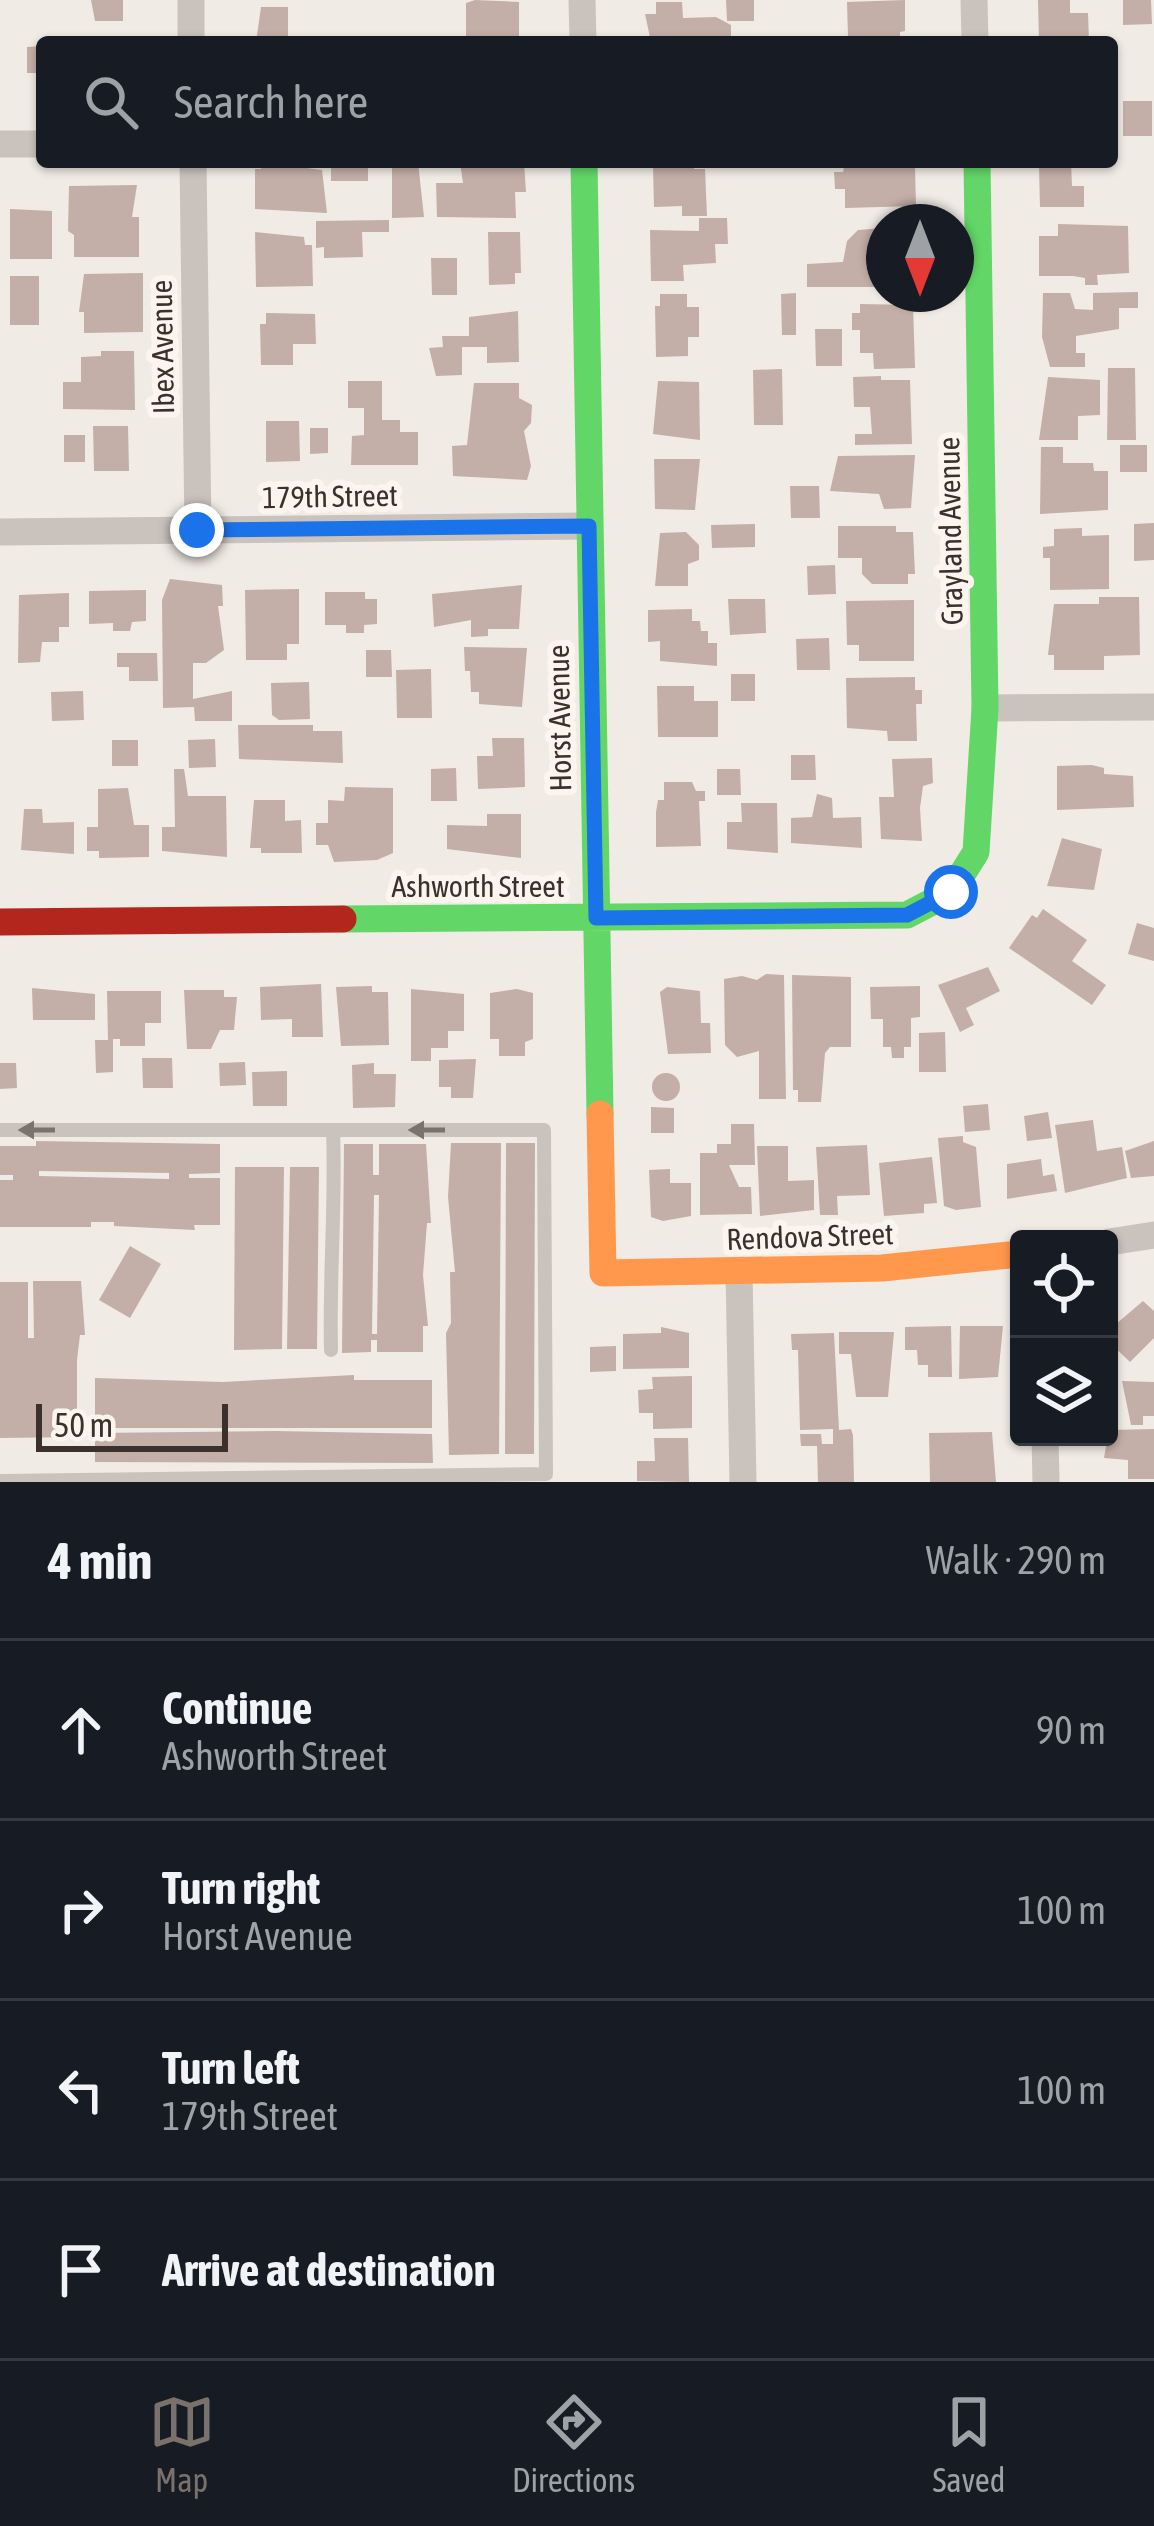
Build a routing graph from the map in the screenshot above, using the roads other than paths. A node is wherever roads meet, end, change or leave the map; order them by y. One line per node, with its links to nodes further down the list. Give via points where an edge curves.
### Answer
1 (190, 0): 4 (street)
2 (582, 0): 5 (street)
3 (974, 0): 6 (street)
4 (191, 36)
5 (583, 36)
6 (975, 36)
7 (0, 144): 8 (street)
8 (36, 144)
9 (193, 168): 13 (street, Ibex Avenue)
10 (584, 168): 12 (street, Horst Avenue)
11 (977, 168): 16 (street, Grayland Avenue)
12 (589, 526): 13 (street, 179th Street); 18 (street, Horst Avenue)
13 (197, 530): 14 (street, 179th Street)
14 (0, 532)
15 (1154, 707): 16 (street)
16 (985, 708): 17 (street, Grayland Avenue, via 976,851)
17 (951, 892): 18 (street, Ashworth Street, via 907,915)
18 (596, 918): 19 (street, Ashworth Street); 25 (street, Horst Avenue)
19 (0, 922)
20 (0, 1130): 21 (lane, one-way to 20)
21 (333, 1130): 27 (lane); 29 (lane, one-way to 21, via 546,1474 544,1130)
22 (1154, 1235): 23 (street)
23 (1118, 1241)
24 (1010, 1255): 26 (street, Rendova Street)
25 (603, 1273): 26 (street, Rendova Street)
26 (740, 1273): 30 (street)
27 (331, 1350)
28 (1045, 1446): 31 (street)
29 (0, 1481)
30 (743, 1482)
31 (1046, 1482)

